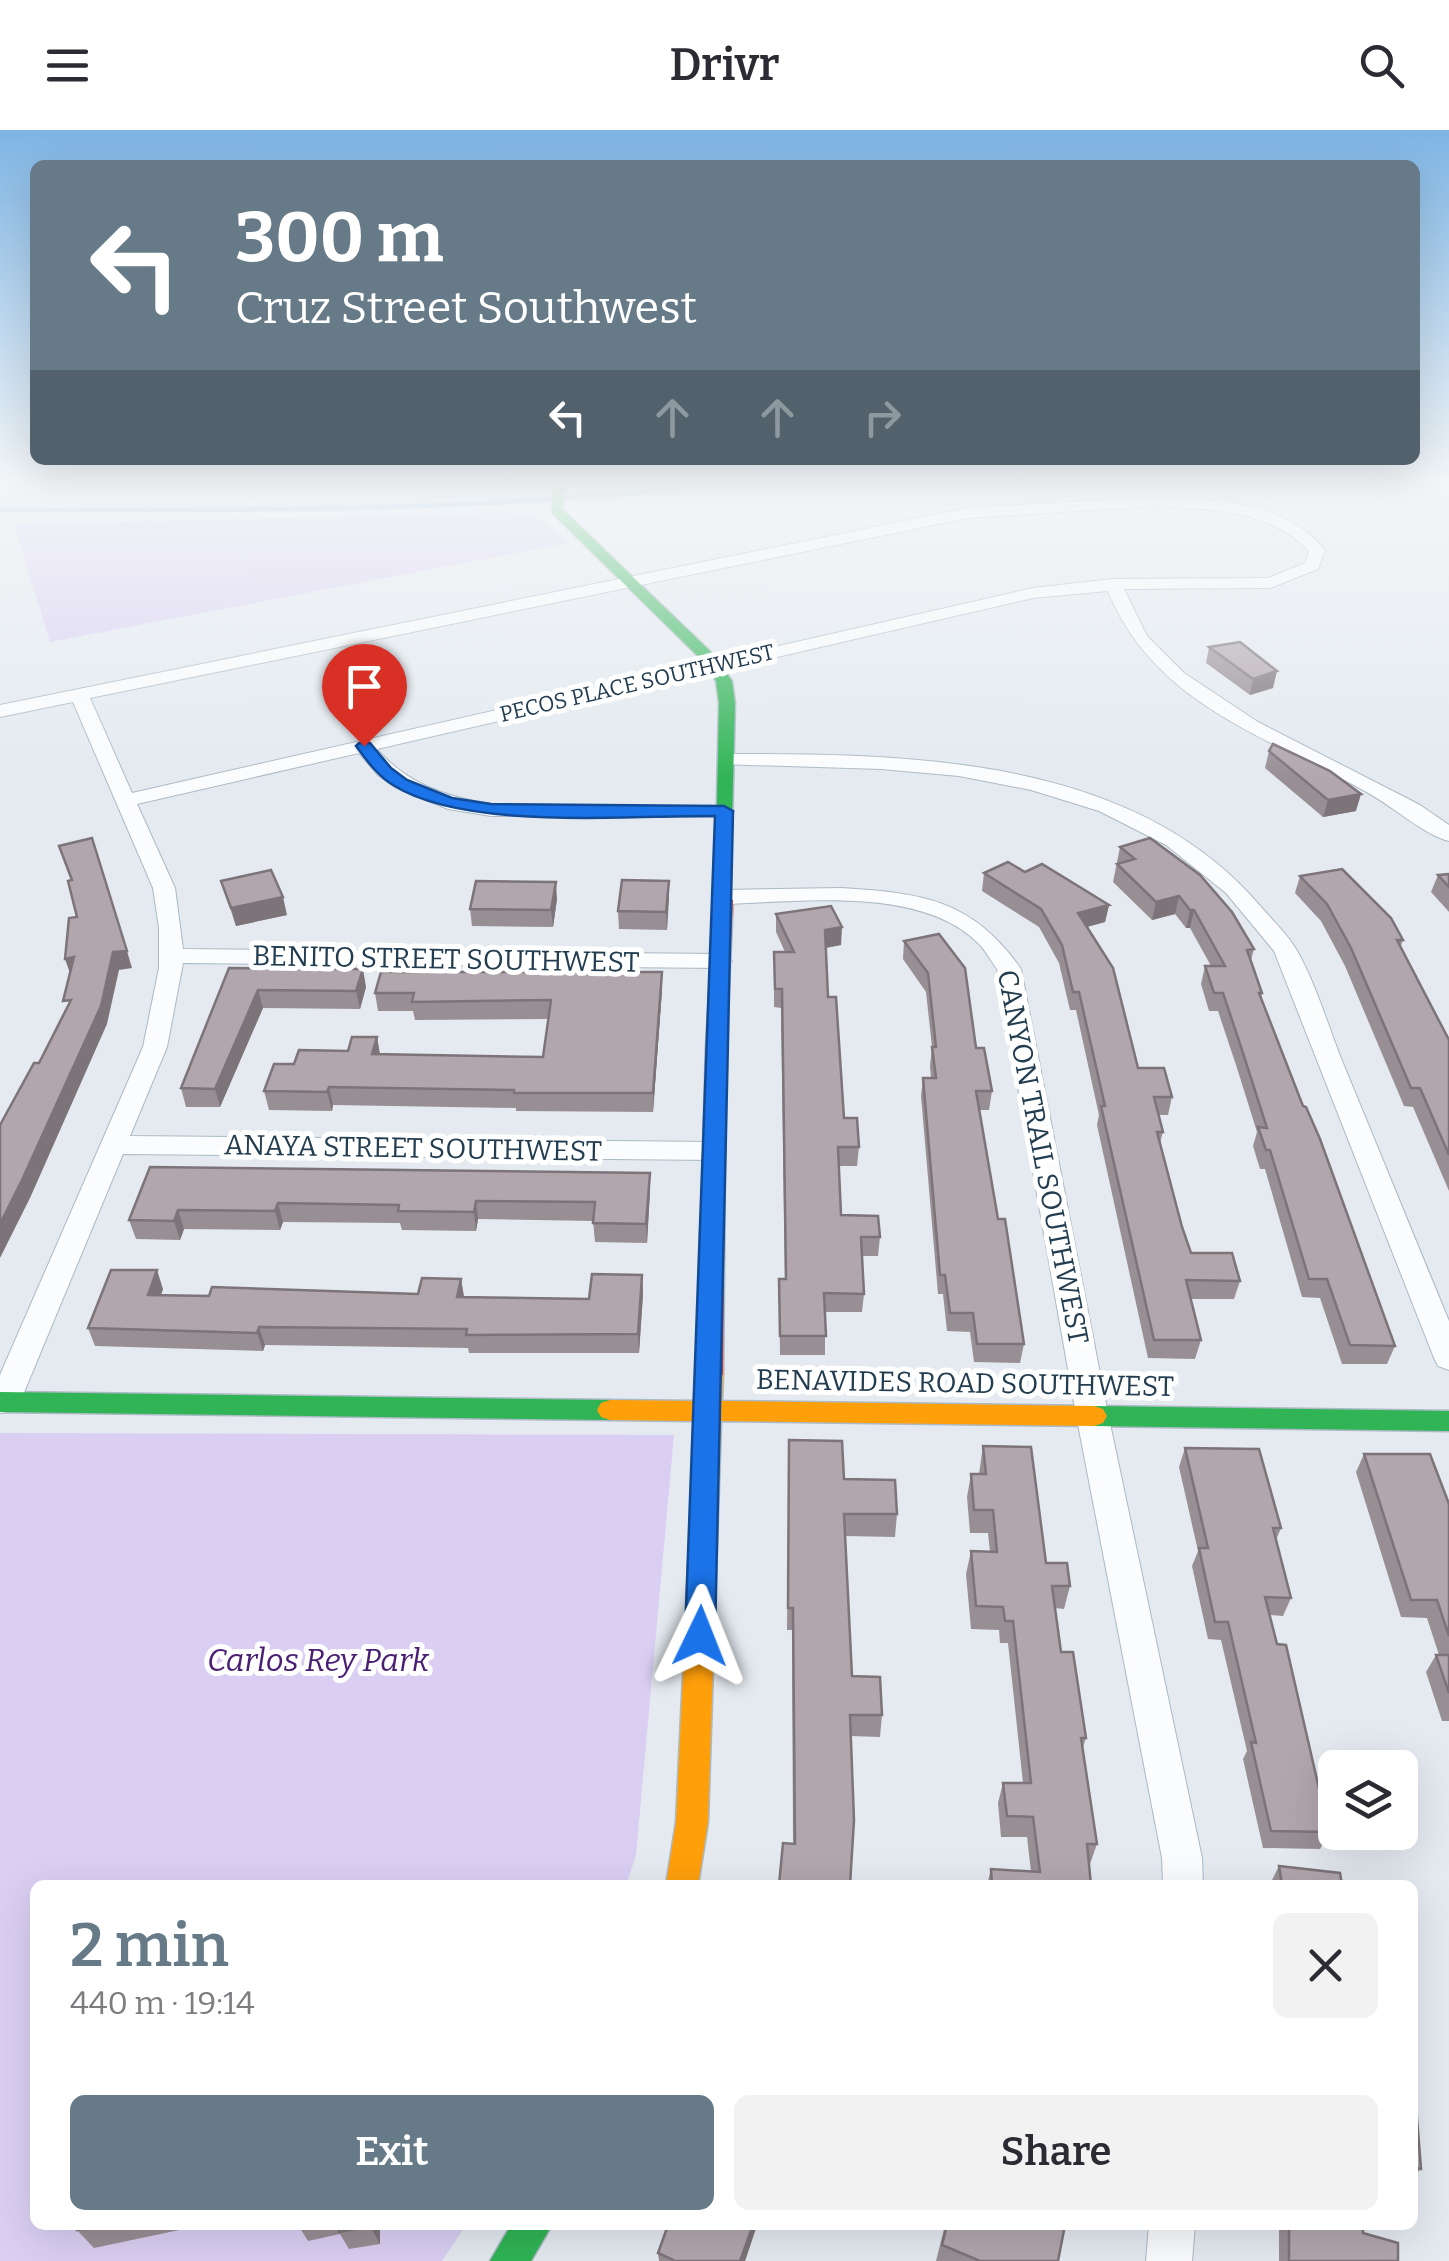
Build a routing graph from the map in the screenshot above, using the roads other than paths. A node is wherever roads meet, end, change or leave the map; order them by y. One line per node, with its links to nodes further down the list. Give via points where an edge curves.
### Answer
1 (626, 581): 6 (street)
2 (628, 581): 5 (street)
3 (1271, 581): 4 (street, PECOS PLACE SOUTHWEST)
4 (1113, 584): 5 (street, PECOS PLACE SOUTHWEST, via 1033,594); 12 (street, via 1142,642 1196,691 1378,786)
5 (715, 666): 8 (street, PECOS PLACE SOUTHWEST); 9 (street, via 727,703)
6 (79, 694): 7 (street); 10 (street)
7 (0, 711)
8 (364, 746): 10 (street, PECOS PLACE SOUTHWEST); 11 (street, via 402,783 448,803 491,810)
9 (726, 760): 11 (street); 18 (street, via 856,760 994,774 1100,805 1195,856 1266,921 1284,950)
10 (127, 800): 14 (street, via 164,888)
11 (724, 811): 13 (street)
12 (1449, 835)
13 (724, 897): 15 (street); 21 (street, CANYON TRAIL SOUTHWEST, via 908,900 958,916 998,945 1016,994)
14 (172, 956): 15 (street, BENITO STREET SOUTHWEST); 16 (street, via 170,996 155,1047)
15 (720, 961): 17 (street)
16 (112, 1145): 17 (street, ANAYA STREET SOUTHWEST); 19 (street)
17 (714, 1151): 20 (street)
18 (1449, 1358)
19 (2, 1402): 20 (street, BENAVIDES ROAD SOUTHWEST)
20 (710, 1409): 21 (street, BENAVIDES ROAD SOUTHWEST); 23 (street, via 692,1822)
21 (1092, 1414): 22 (street, BENAVIDES ROAD SOUTHWEST); 24 (street, CANYON TRAIL SOUTHWEST)
22 (1449, 1421)
23 (683, 1880)
24 (1183, 1880)
25 (531, 2230): 27 (street)
26 (1172, 2230): 28 (street)
27 (509, 2261)
28 (1169, 2261)

